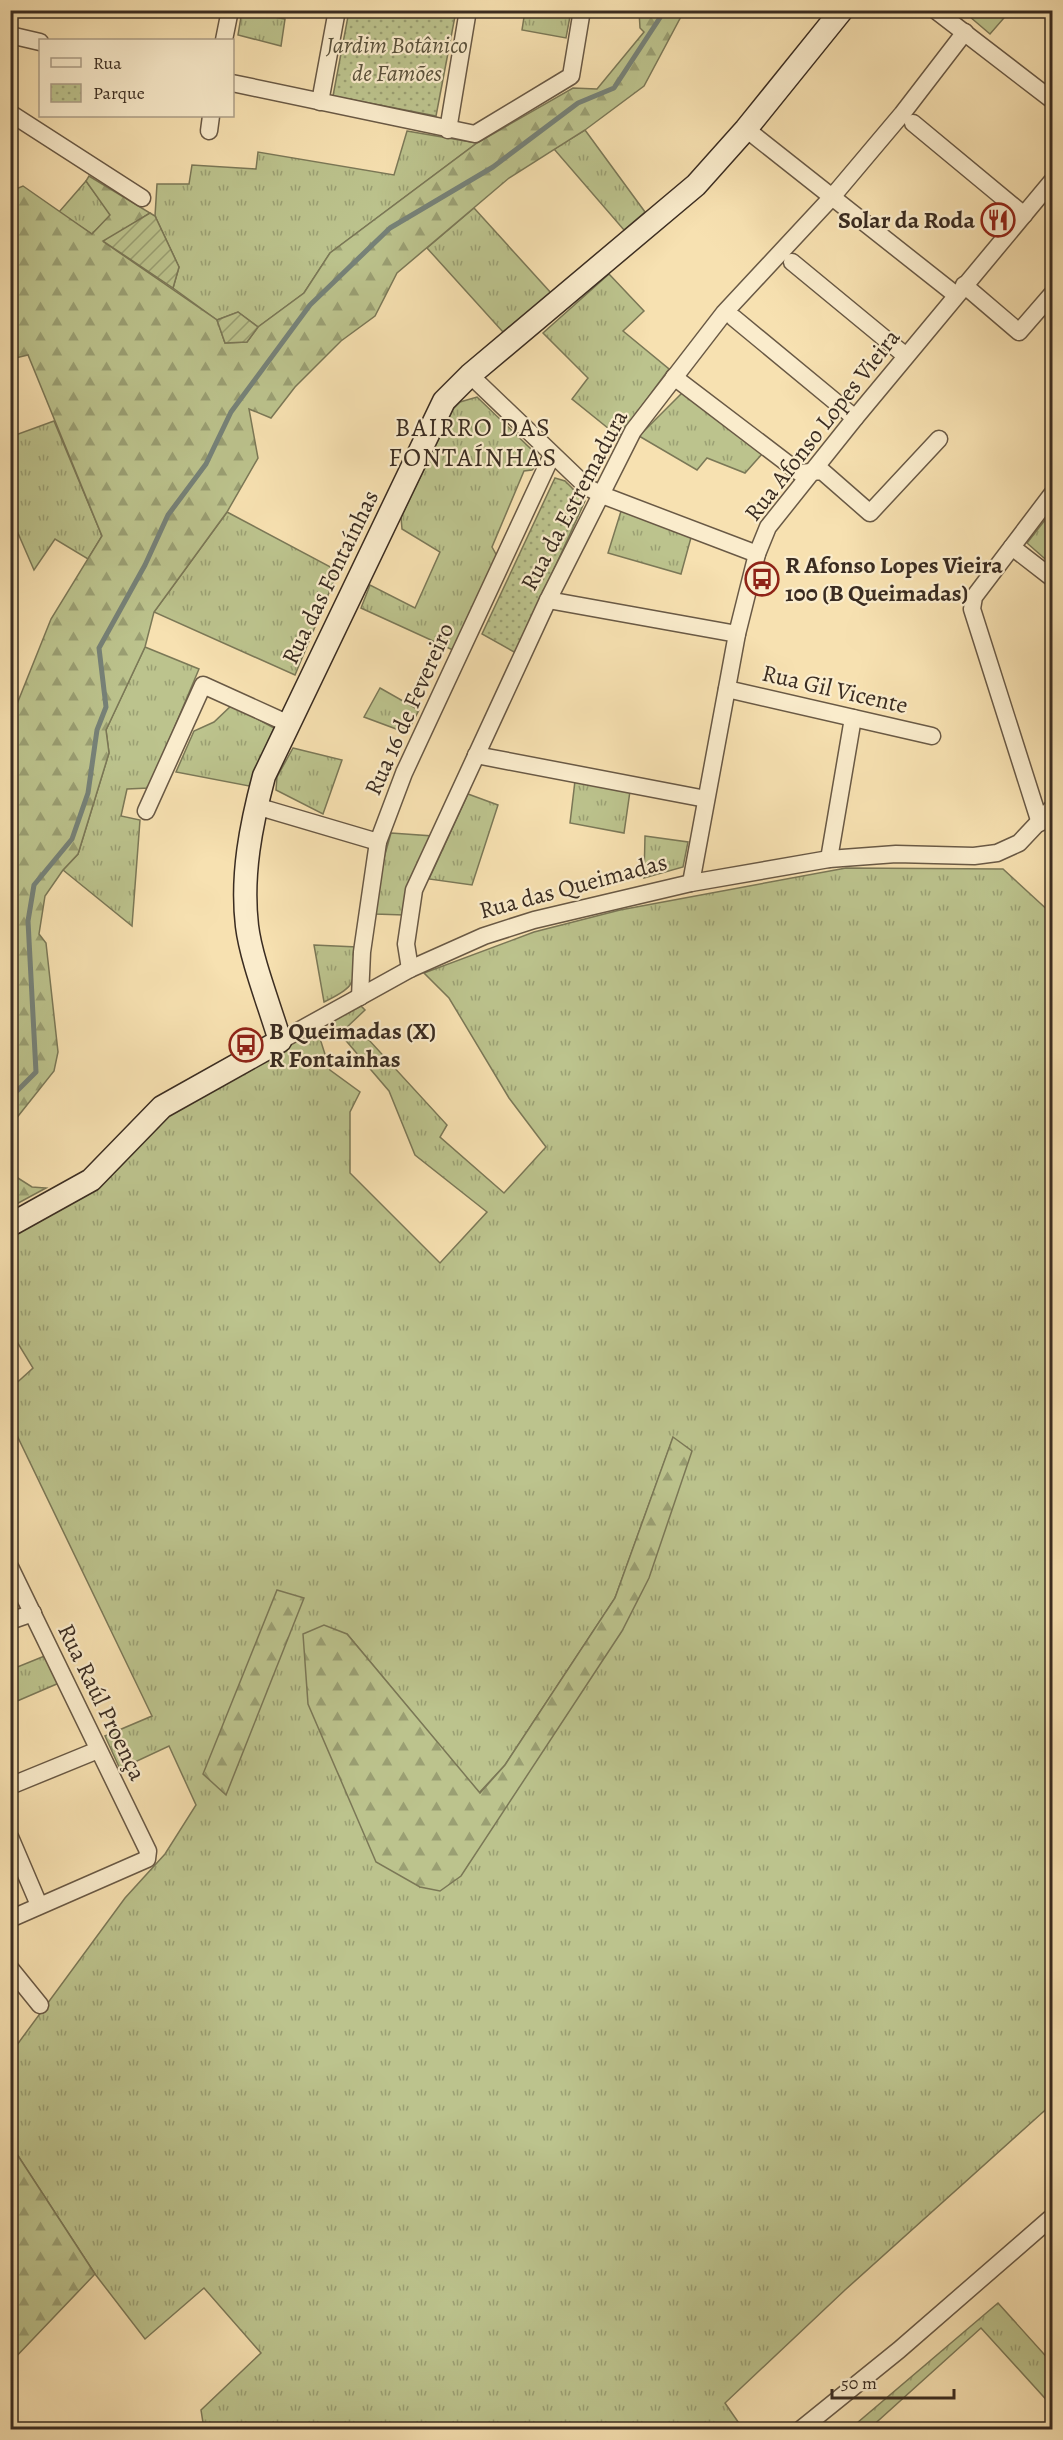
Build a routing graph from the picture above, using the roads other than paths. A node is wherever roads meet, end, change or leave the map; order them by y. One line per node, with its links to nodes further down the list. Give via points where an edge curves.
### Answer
1 (230, 10): 9 (street)
2 (337, 10): 13 (street)
3 (468, 10): 17 (street)
4 (582, 10): 17 (street, via 571,76 475,134)
5 (842, 10): 16 (street, Rua das Fontaínhas)
6 (935, 10): 7 (street)
7 (965, 32): 12 (street); 19 (street, Rua da Estremadura)
8 (10, 36): 10 (street)
9 (224, 39)
10 (39, 42)
11 (234, 83): 13 (street)
12 (1053, 100)
13 (320, 102): 17 (street)
14 (10, 113): 20 (street)
15 (913, 123): 21 (street)
16 (746, 129): 19 (street); 27 (street, Rua das Fontaínhas, via 696,185)
17 (448, 130)
18 (1053, 181): 21 (street, Rua Afonso Lopes Vieira)
19 (832, 197): 23 (street); 28 (street, Rua da Estremadura, via 724,313)
20 (142, 198)
21 (1024, 215): 23 (street, Rua Afonso Lopes Vieira)
22 (792, 262): 26 (street)
23 (960, 290): 24 (street, via 1019,332); 26 (street, Rua Afonso Lopes Vieira)
24 (1053, 294)
25 (734, 318): 29 (street)
26 (906, 356): 29 (street, Rua Afonso Lopes Vieira)
27 (470, 375): 31 (street); 42 (street, Rua das Fontaínhas, via 444,401)
28 (674, 377): 32 (street, via 800,473); 34 (street, Rua da Estremadura, via 633,431)
29 (855, 418): 32 (street, Rua Afonso Lopes Vieira)
30 (939, 439): 32 (street, via 870,513 822,471)
31 (552, 455): 34 (street); 50 (street, Rua 16 de Fevereiro, via 404,773)
32 (812, 471): 36 (street, Rua Afonso Lopes Vieira, via 768,527)
33 (1053, 494): 35 (street)
34 (602, 495): 36 (street); 38 (street, Rua da Estremadura)
35 (1012, 547): 37 (street); 49 (street, via 974,597 972,609)
36 (757, 554): 39 (street, Rua Afonso Lopes Vieira)
37 (1053, 578)
38 (548, 600): 39 (street); 44 (street, Rua da Estremadura)
39 (737, 634): 40 (street, Rua Afonso Lopes Vieira)
40 (727, 689): 41 (street, Rua Gil Vicente); 45 (street, Rua Afonso Lopes Vieira)
41 (853, 718): 43 (street, Rua Gil Vicente); 51 (street)
42 (289, 724): 46 (street, Rua das Fontaínhas, via 264,776); 48 (street, via 203,685)
43 (932, 736)
44 (476, 755): 45 (street); 53 (street, Rua da Estremadura, via 414,890 406,944)
45 (706, 799): 52 (street, Rua Afonso Lopes Vieira)
46 (256, 806): 50 (street); 55 (street, Rua das Fontaínhas, via 244,879 247,928)
47 (1053, 808): 49 (street, Rua das Queimadas)
48 (146, 811)
49 (1040, 823): 51 (street, Rua das Queimadas, via 1019,843 997,853)
50 (378, 842): 54 (street, Rua 16 de Fevereiro, via 362,952)
51 (829, 859): 52 (street, Rua das Queimadas)
52 (691, 883): 53 (street, Rua das Queimadas, via 534,920 483,936)
53 (410, 969): 54 (street, Rua das Queimadas)
54 (360, 998): 55 (street, Rua das Queimadas)
55 (280, 1041): 56 (street, Rua das Queimadas, via 162,1107 92,1180)
56 (10, 1225)
57 (10, 1567): 58 (street, Rua Raúl Proença)
58 (33, 1613): 59 (street); 60 (street, Rua Raúl Proença)
59 (10, 1622)
60 (99, 1750): 61 (street); 63 (street, Rua Raúl Proença, via 148,1851 147,1859)
61 (10, 1786)
62 (10, 1837): 63 (street)
63 (39, 1905): 64 (street)
64 (10, 1918)
65 (10, 1968): 66 (street)
66 (40, 2005)
67 (1053, 2217): 68 (street)
68 (800, 2430)

